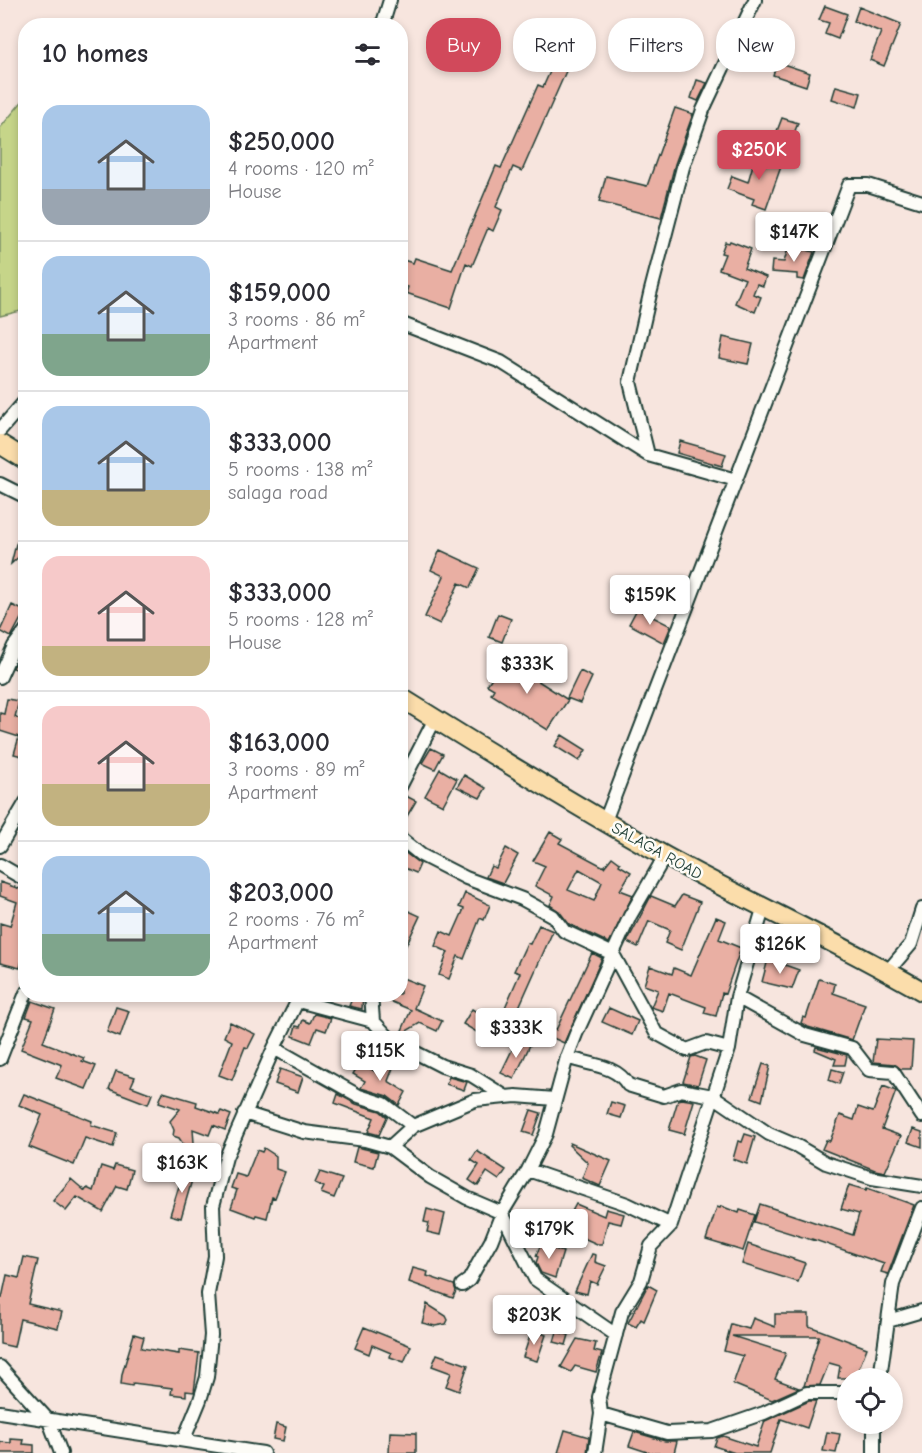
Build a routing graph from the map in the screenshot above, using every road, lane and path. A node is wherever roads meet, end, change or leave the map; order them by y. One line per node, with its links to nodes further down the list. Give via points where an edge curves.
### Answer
1 (390, 0): 3 (street)
2 (755, 0): 10 (street, via 683,166 650,294 630,382)
3 (384, 18)
4 (922, 202): 11 (street, via 868,185 849,185)
5 (408, 326): 10 (street, via 501,362)
6 (18, 409): 7 (street)
7 (0, 430)
8 (0, 444): 9 (main road)
9 (18, 455)
10 (648, 455): 11 (street)
11 (736, 480): 22 (street)
12 (0, 484): 13 (street)
13 (18, 493)
14 (18, 641): 15 (street)
15 (14, 646): 16 (street); 17 (street)
16 (0, 647)
17 (0, 677)
18 (408, 703): 19 (main road, SALAGA ROAD)
19 (435, 719): 20 (street); 22 (main road, SALAGA ROAD)
20 (408, 771)
21 (18, 816): 24 (street)
22 (604, 821): 25 (main road, SALAGA ROAD)
23 (408, 844): 31 (street, via 466,878 522,899 553,916 564,932)
24 (0, 846)
25 (665, 856): 28 (main road, SALAGA ROAD); 31 (street)
26 (0, 865): 27 (street)
27 (18, 875)
28 (763, 909): 32 (main road, SALAGA ROAD); 34 (street)
29 (922, 909): 30 (street)
30 (916, 941): 32 (street)
31 (613, 954): 41 (street, via 656,1033 687,1050 706,1043); 42 (street)
32 (888, 971): 33 (main road, SALAGA ROAD)
33 (922, 991)
34 (737, 997): 41 (street); 48 (street, via 805,1035 852,1048 869,1070 893,1072)
35 (22, 1002): 43 (street)
36 (298, 1002): 40 (street)
37 (313, 1002): 39 (street)
38 (372, 1002): 39 (street)
39 (373, 1021): 45 (street, via 392,1040 442,1066 471,1075)
40 (274, 1048): 47 (street); 49 (street, via 359,1096 384,1104)
41 (729, 1049): 44 (street)
42 (567, 1057): 44 (street, via 582,1064 596,1064 628,1085 664,1096 681,1090); 46 (street)
43 (0, 1059)
44 (712, 1096): 52 (street, via 768,1134 826,1163 872,1178); 55 (street)
45 (506, 1097): 46 (street); 49 (street, via 475,1100)
46 (555, 1099): 51 (street, via 546,1134)
47 (244, 1113): 50 (street, via 304,1132); 67 (street, via 226,1157 213,1206 215,1256 208,1294 211,1335 207,1377)
48 (922, 1116)
49 (413, 1126): 50 (street)
50 (390, 1147): 54 (street, via 430,1177)
51 (528, 1170): 54 (street); 55 (street, via 627,1204)
52 (922, 1186)
53 (922, 1208): 58 (street, via 893,1284)
54 (502, 1213): 56 (street, via 469,1280); 59 (street, via 535,1279)
55 (671, 1225): 59 (street, via 651,1246 641,1281 622,1312)
56 (462, 1285)
57 (922, 1311): 58 (street)
58 (888, 1321): 61 (street)
59 (616, 1335): 64 (street, via 599,1397)
60 (0, 1367): 65 (street)
61 (881, 1368)
62 (837, 1393): 64 (street, via 807,1393 712,1431 667,1433)
63 (0, 1412): 65 (street)
64 (600, 1414): 70 (street)
65 (49, 1420): 67 (street); 68 (street)
66 (874, 1434): 71 (street)
67 (184, 1439): 69 (street)
68 (61, 1453)
69 (263, 1453)
70 (595, 1453)
71 (874, 1453)

